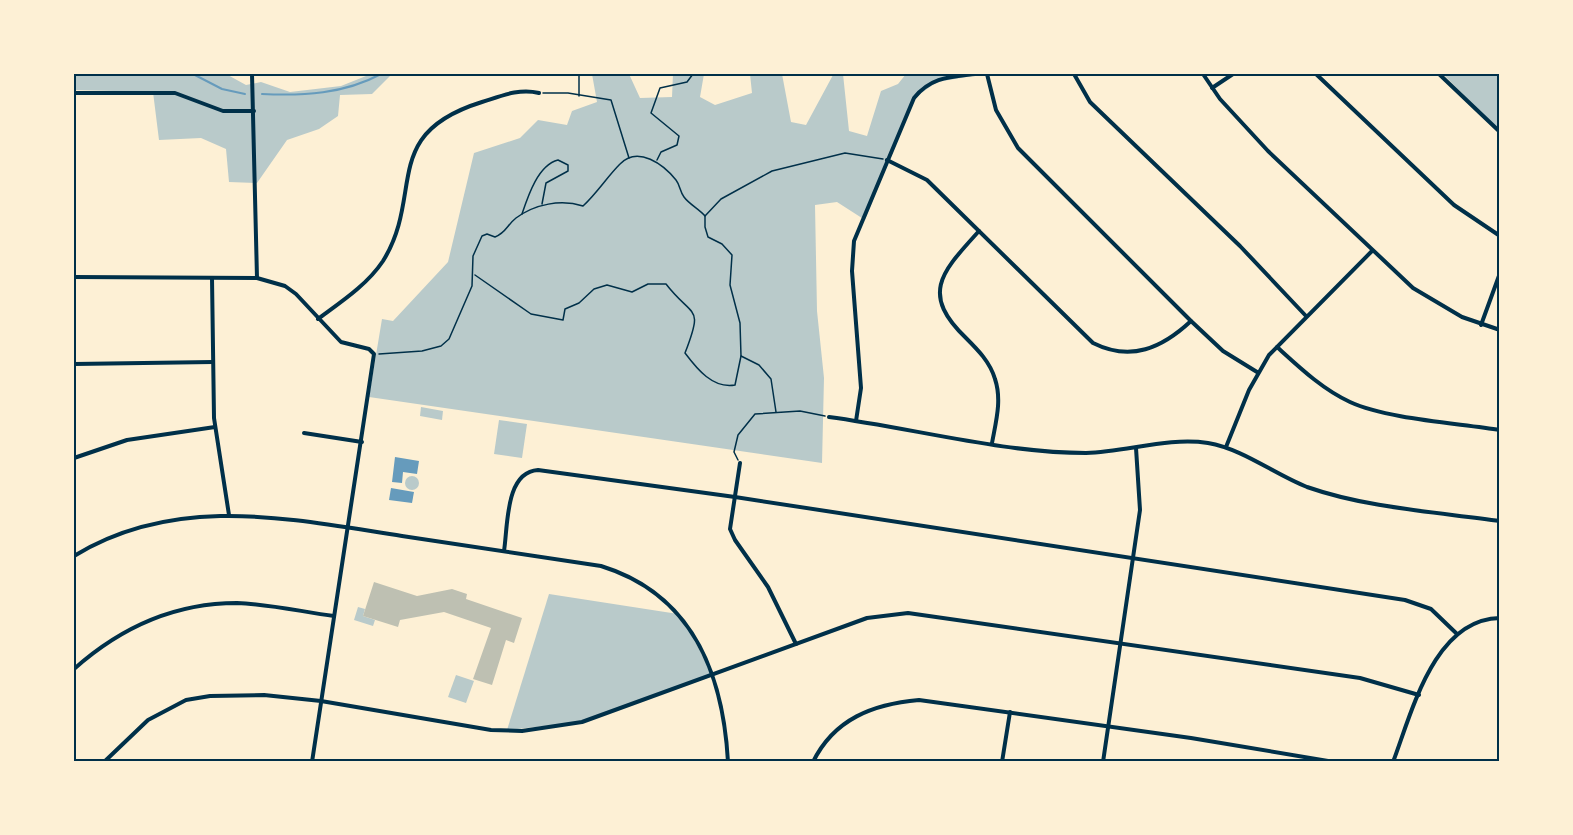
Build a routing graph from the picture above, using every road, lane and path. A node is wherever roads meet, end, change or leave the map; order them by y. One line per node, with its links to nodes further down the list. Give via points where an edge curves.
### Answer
1 (252, 74): 15 (street)
2 (579, 74): 14 (path)
3 (693, 74): 19 (path, via 687,82 660,88 656,95 651,113 679,136 677,145 662,152)
4 (975, 74): 18 (street, via 936,79 921,89 909,107)
5 (987, 74): 33 (street, via 996,110 1018,148)
6 (1074, 74): 31 (street, via 1090,102 1240,246)
7 (1203, 74): 11 (street)
8 (1233, 74): 11 (street)
9 (1317, 74): 24 (street, via 1454,205)
10 (1439, 74): 16 (street)
11 (1212, 88): 25 (street, via 1268,151)
12 (74, 93): 15 (street, via 175,93 223,111)
13 (539, 93): 14 (path); 32 (street, via 524,89 480,102 431,128 408,165 397,229 383,260 351,294)
14 (579, 96): 17 (path, via 611,100)
15 (254, 111): 30 (street)
16 (1500, 132)
17 (629, 159): 19 (path); 20 (path, via 601,183 583,206 556,202)
18 (887, 160): 22 (path, via 845,153 772,171 722,199); 23 (street, via 927,180); 44 (street, via 853,248 861,388)
19 (657, 161): 22 (path, via 676,180 683,197)
20 (542, 206): 21 (path); 21 (path, via 546,183 568,171 564,162 558,160 547,165 528,196)
21 (522, 215): 27 (path, via 504,233 495,237 487,234 479,240 473,256)
22 (705, 216): 37 (path, via 708,237 732,255 729,285 740,323)
23 (978, 231): 33 (street, via 1093,343 1104,348 1126,353 1144,351 1176,336); 49 (street, via 945,271 940,291 948,321 981,353 994,377 999,402)
24 (1500, 236)
25 (1372, 251): 31 (street); 34 (street, via 1435,303)
26 (1500, 273): 34 (street)
27 (474, 275): 37 (path, via 531,314 563,320 565,309 579,303 594,289 607,285 632,292 648,284 666,284 694,312 695,326 685,353 700,372 718,384 735,385); 38 (path, via 459,322 441,346)
28 (74, 277): 29 (street)
29 (212, 278): 30 (street); 39 (street)
30 (257, 278): 32 (street, via 285,286)
31 (1306, 316): 36 (street)
32 (318, 319): 38 (street, via 341,342 369,349)
33 (1191, 321): 41 (street, via 1223,351)
34 (1481, 325): 35 (street)
35 (1500, 330)
36 (1277, 347): 41 (street); 46 (street, via 1324,387 1359,406)
37 (741, 356): 42 (path, via 759,365 771,379)
38 (375, 357): 48 (street)
39 (213, 362): 40 (street); 45 (street)
40 (74, 364)
41 (1257, 372): 50 (street)
42 (776, 412): 43 (path, via 800,411); 53 (path, via 755,414 738,435 734,452)
43 (829, 417): 44 (street)
44 (856, 421): 49 (street)
45 (215, 428): 52 (street, via 127,440); 55 (street)
46 (1500, 429)
47 (304, 432): 48 (street)
48 (362, 442): 57 (street)
49 (992, 443): 51 (street, via 1086,453)
50 (1226, 447): 51 (street, via 1188,440); 56 (street, via 1288,479 1329,493)
51 (1136, 448): 60 (street, via 1140,510)
52 (74, 458)
53 (740, 463): 54 (street)
54 (735, 497): 58 (street, via 530,471 514,485); 60 (street); 65 (street, via 730,529 768,587)
55 (229, 515): 57 (street, via 253,514); 59 (street, via 154,524)
56 (1500, 520)
57 (349, 528): 58 (street); 61 (street)
58 (504, 551): 67 (street, via 601,566 657,592 696,638)
59 (74, 556)
60 (1133, 557): 63 (street, via 1405,600 1431,609); 64 (street)
61 (334, 616): 66 (street, via 239,603 189,608 123,632); 69 (street)
62 (1500, 618): 63 (street, via 1466,626)
63 (1456, 633): 68 (street, via 1438,657)
64 (1120, 642): 65 (street, via 908,613 867,618); 68 (street, via 1360,678); 71 (street)
65 (796, 644): 67 (street)
66 (74, 669)
67 (713, 676): 69 (street, via 582,722 522,730 474,728); 74 (street, via 724,720)
68 (1419, 695): 79 (street)
69 (321, 701): 72 (street, via 264,695 196,697 148,720); 73 (street)
70 (1010, 712): 71 (street); 75 (street, via 919,700 887,704 840,725 825,740); 76 (street)
71 (1108, 727): 77 (street); 78 (street)
72 (104, 762)
73 (312, 762)
74 (728, 762)
75 (813, 762)
76 (1002, 762)
77 (1103, 762)
78 (1334, 762)
79 (1393, 762)

